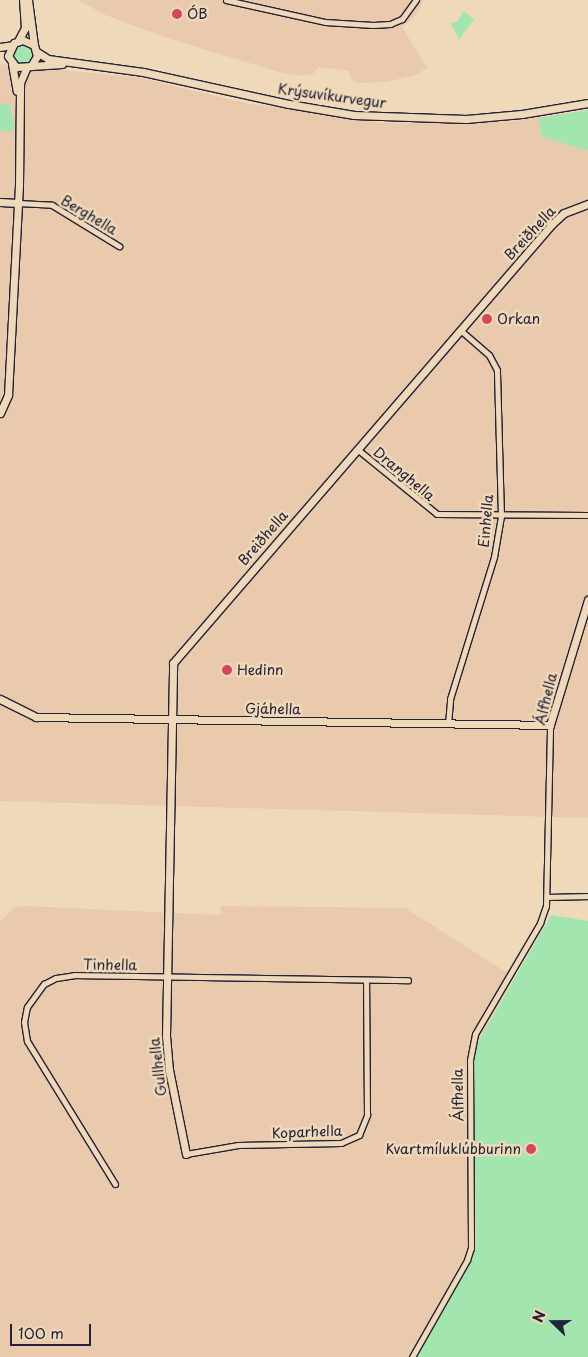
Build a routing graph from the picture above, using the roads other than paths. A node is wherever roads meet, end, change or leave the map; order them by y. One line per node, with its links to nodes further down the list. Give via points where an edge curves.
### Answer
1 (23, 0): 5 (street, via 25,28)
2 (28, 0): 7 (street)
3 (226, 0): 4 (street, via 325,22 368,25 396,22 406,16)
4 (416, 0)
5 (15, 43): 6 (street); 7 (street, Krýsuvíkurvegur, via 27,40); 9 (street)
6 (0, 47)
7 (36, 49): 10 (street, Krýsuvíkurvegur, via 48,59); 11 (street)
8 (0, 54): 9 (street)
9 (10, 61): 11 (street); 13 (street)
10 (75, 63): 11 (street, Krýsuvíkurvegur); 12 (street, Krýsuvíkurvegur, via 143,72 354,115 466,119)
11 (28, 67): 13 (street, via 20,79)
12 (588, 103)
13 (20, 110): 15 (street)
14 (0, 202): 15 (street)
15 (18, 203): 17 (street, Berghella, via 52,206); 19 (street, via 8,395)
16 (588, 204): 18 (street, Breiðhella, via 569,210 555,220)
17 (118, 246)
18 (460, 330): 20 (street, Breiðhella); 22 (street, Einhella, via 489,355 497,370)
19 (0, 414)
20 (357, 449): 22 (street, Dranghella, via 429,510 446,516); 25 (street, Breiðhella, via 179,654 170,677)
21 (588, 515): 22 (street, Dranghella)
22 (501, 516): 26 (street, Einhella, via 494,557 450,699)
23 (588, 600): 27 (street, Álfhella)
24 (0, 699): 25 (street, Gjáhella, via 36,716)
25 (171, 720): 26 (street, Gjáhella); 30 (street, Breiðhella)
26 (448, 724): 27 (street, Gjáhella)
27 (550, 725): 29 (street, Álfhella)
28 (588, 896): 29 (street)
29 (548, 897): 35 (street, Álfhella, via 540,923 475,1034 470,1060 471,1248)
30 (166, 977): 31 (street, Tinhella); 33 (street, Gullhella, via 169,1070); 34 (street, Tinhella, via 74,975 56,978 34,994 24,1022 30,1048)
31 (366, 980): 32 (street, Tinhella); 33 (street, Koparhella, via 367,1115 359,1135 341,1143 238,1145)
32 (408, 980)
33 (186, 1154)
34 (115, 1184)
35 (412, 1357)

